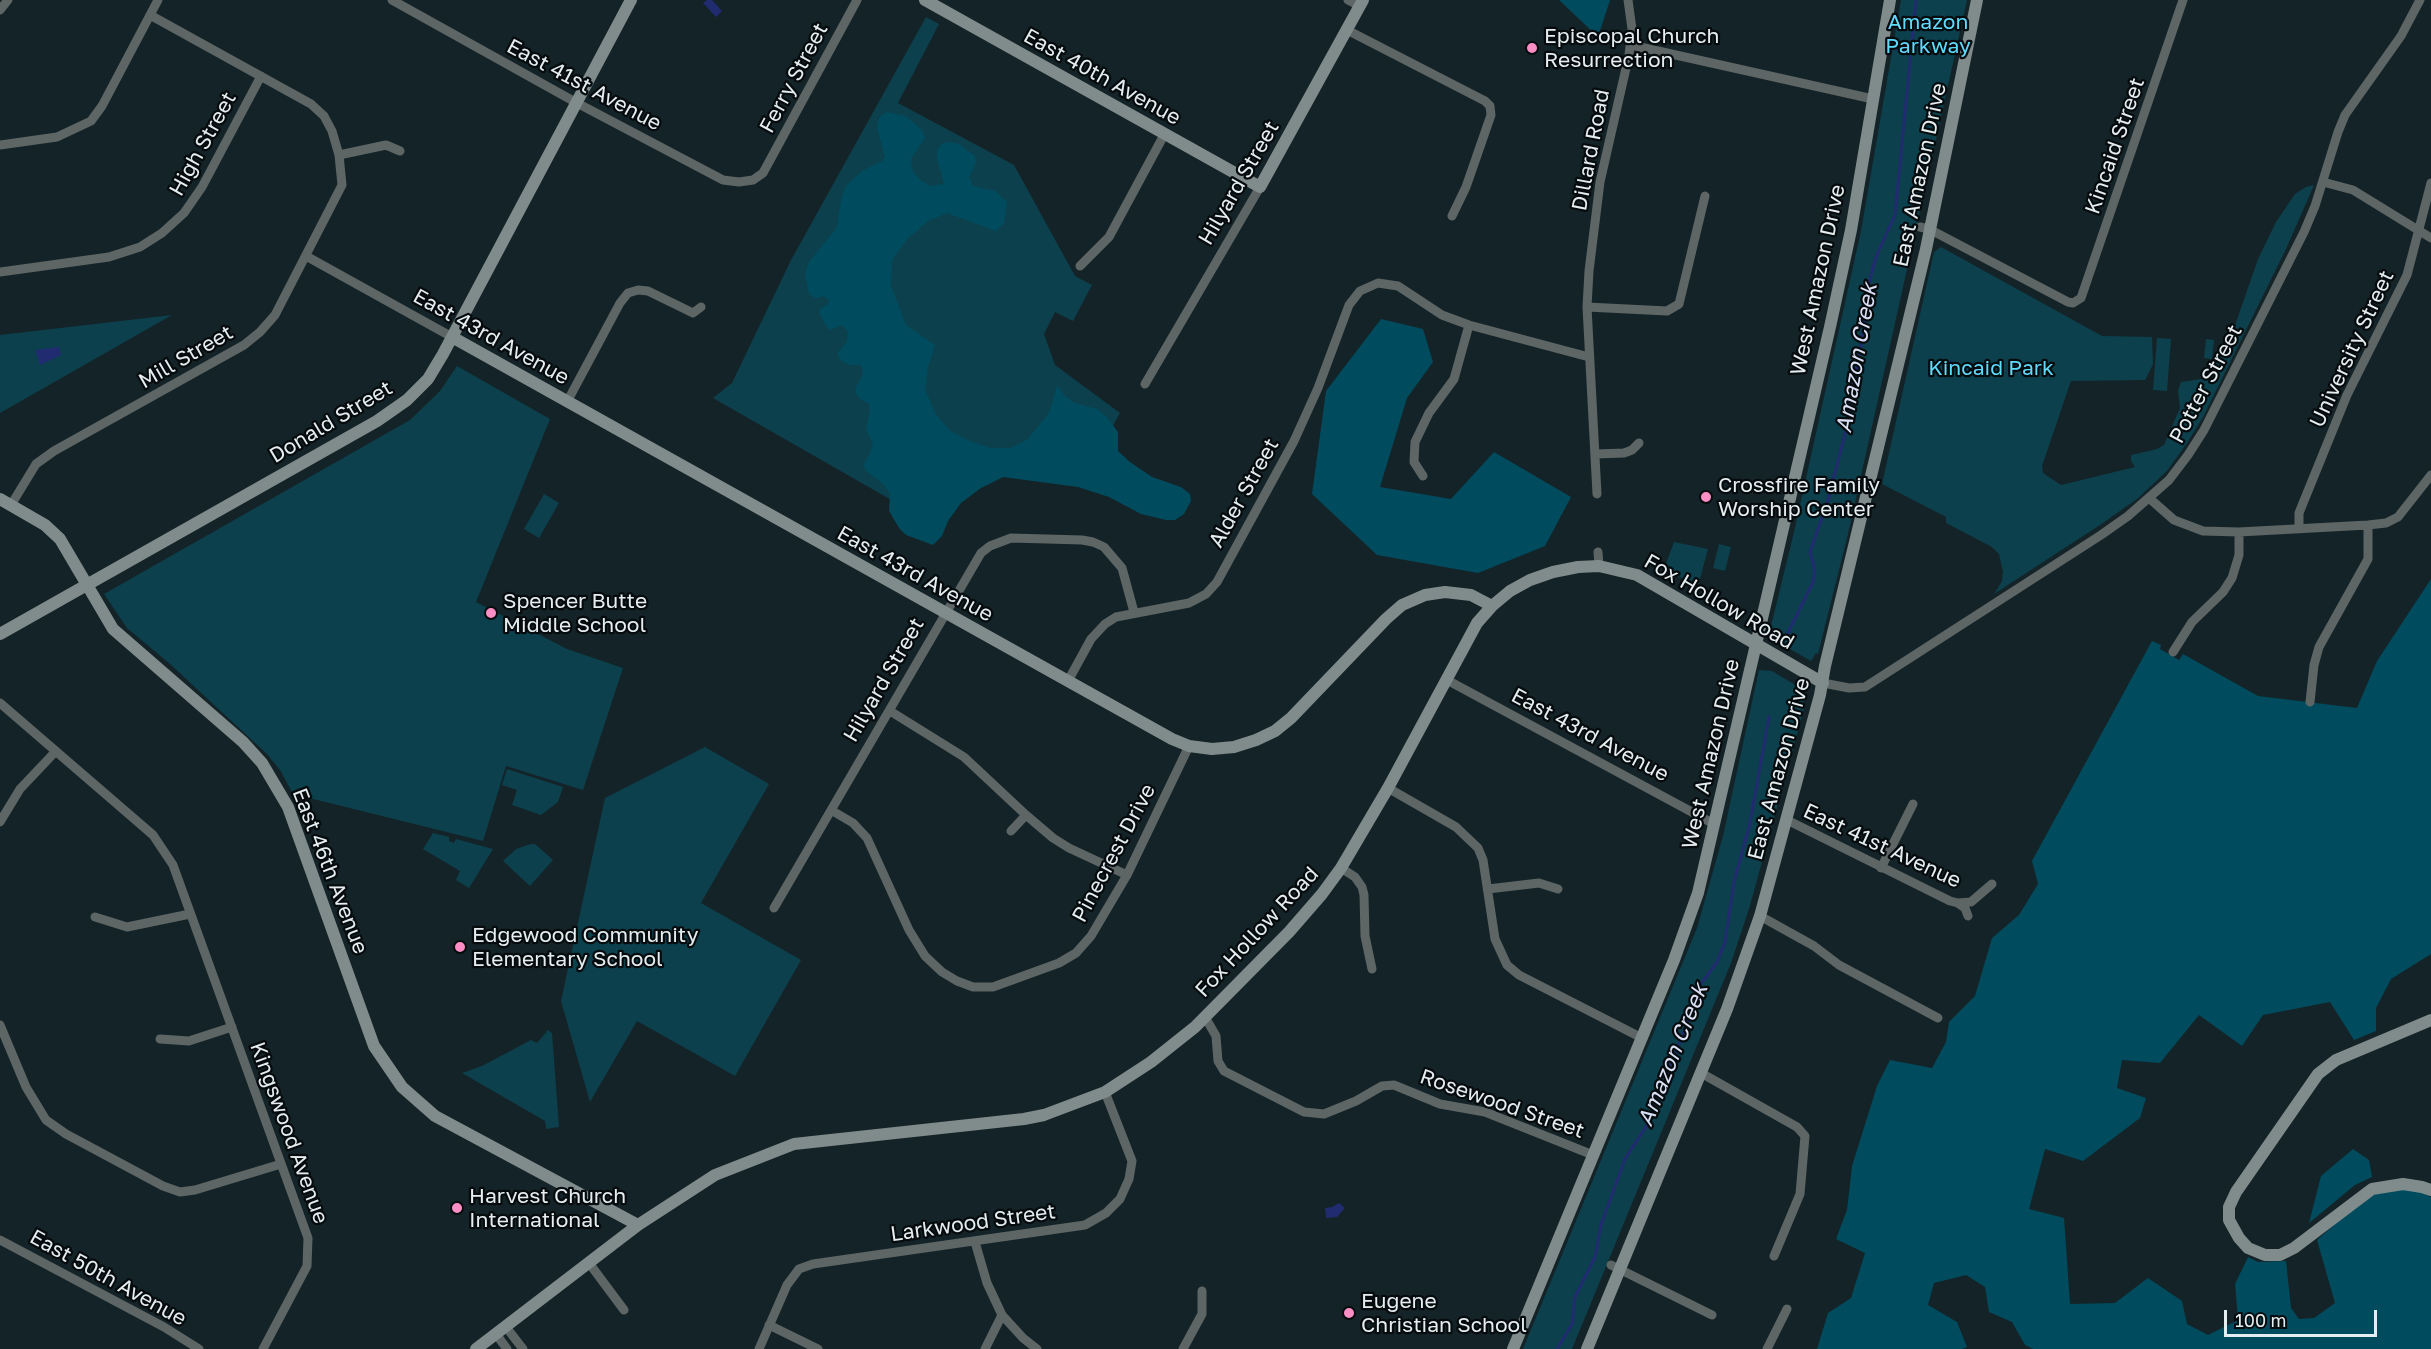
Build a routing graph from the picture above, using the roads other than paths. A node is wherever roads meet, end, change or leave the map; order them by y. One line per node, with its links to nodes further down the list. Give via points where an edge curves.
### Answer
1 (8, 0): 13 (street)
2 (158, 0): 14 (street)
3 (392, 0): 19 (street, East 41st Avenue)
4 (631, 0): 19 (street, Donald Street)
5 (857, 0): 24 (street, Ferry Street)
6 (925, 0): 20 (street, East 40th Avenue)
7 (1628, 0): 16 (street, Dillard Road)
8 (1890, 0): 18 (street, West Amazon Drive)
9 (1977, 0): 30 (street, East Amazon Drive)
10 (2183, 0): 30 (street, Kincaid Street, via 2084,294 2078,301 2068,302)
11 (2420, 0): 25 (street, Potter Street, via 2401,36 2345,115)
12 (1357, 2): 15 (street, Hilyard Street)
13 (0, 10)
14 (150, 15): 17 (street); 21 (street, via 91,121 57,137)
15 (1347, 30): 27 (street, Hilyard Street); 29 (street, via 1488,104 1491,115)
16 (1631, 45): 18 (street); 37 (street, Dillard Road, via 1600,182)
17 (261, 76): 23 (street, via 311,104 324,116); 35 (street, High Street, via 201,187 184,213 162,233 140,247 109,257)
18 (1873, 99): 60 (street, West Amazon Drive, via 1851,230)
19 (577, 103): 24 (street, East 41st Avenue, via 723,180 753,180); 39 (street, Donald Street)
20 (1164, 135): 27 (street, East 40th Avenue); 34 (street, via 1109,237)
21 (0, 145)
22 (400, 151): 23 (street, via 386,146)
23 (339, 155): 33 (street, Mill Street, via 342,185)
24 (763, 173)
25 (2323, 182): 31 (street, via 2353,190); 48 (street, Potter Street, via 2304,232 2204,430 2169,480)
26 (2431, 183): 31 (street, University Street)
27 (1260, 187): 41 (street, Hilyard Street)
28 (1705, 196): 37 (street, via 1679,304 1667,311)
29 (1452, 216)
30 (1925, 228): 64 (street, East Amazon Drive)
31 (2420, 231): 32 (street); 51 (street, University Street, via 2408,275 2347,395 2299,513)
32 (2431, 238)
33 (306, 256): 39 (street, East 43rd Avenue); 49 (street, Mill Street, via 275,315 260,332 244,345 36,464)
34 (1080, 266)
35 (0, 272)
36 (701, 307): 42 (street, via 693,313 648,291 628,293)
37 (1587, 308): 40 (street, Dillard Road)
38 (1469, 325): 40 (street); 46 (street, via 1454,379 1429,413 1415,442 1414,462); 57 (street, Alder Street, via 1433,310 1398,286 1378,283 1353,297 1294,441 1217,582 1189,603)
39 (452, 338): 42 (street, East 43rd Avenue); 55 (street, Donald Street, via 428,379 377,421)
40 (1589, 357): 44 (street, Dillard Road)
41 (1145, 384)
42 (567, 402): 58 (street, East 43rd Avenue)
43 (1639, 443): 44 (street, via 1624,453)
44 (1596, 454): 47 (street, Dillard Road)
45 (2431, 475): 50 (street, via 2398,517)
46 (1423, 476)
47 (1597, 494)
48 (2150, 498): 52 (street, via 2166,515 2188,528); 64 (street, Potter Street, via 2101,535 1865,687)
49 (6, 502): 55 (street, East 46th Avenue, via 45,525 60,539)
50 (2368, 525): 51 (street); 65 (street, via 2368,559 2319,647)
51 (2299, 528): 52 (street)
52 (2239, 532): 61 (street, via 2239,555 2232,578 2192,621)
53 (1598, 552): 54 (street)
54 (1599, 566): 56 (street, Fox Hollow Road, via 1553,572 1530,580); 60 (street, Fox Hollow Road, via 1654,583)
55 (86, 585): 59 (street, Donald Street); 104 (street, East 46th Avenue, via 120,635 243,742 276,783 374,1046 402,1087 445,1122)
56 (1492, 606): 62 (street, Fox Hollow Road, via 1477,622); 68 (street, East 43rd Avenue, via 1471,595 1445,592 1402,605 1275,730 1234,747)
57 (1134, 612): 58 (street, Hilyard Street, via 1122,568 1104,547 1082,540 1023,538 1000,542 981,553); 63 (street, Alder Street, via 1116,617 1098,630)
58 (945, 613): 63 (street, East 43rd Avenue); 67 (street, Hilyard Street)
59 (0, 634)
60 (1756, 644): 64 (street, Fox Hollow Road); 76 (street, West Amazon Drive)
61 (2173, 652)
62 (1447, 680): 70 (street, Fox Hollow Road); 76 (street, East 43rd Avenue)
63 (1068, 681): 68 (street, East 43rd Avenue)
64 (1823, 683): 74 (street, East Amazon Drive)
65 (2310, 702)
66 (0, 703): 69 (street, Kingswood Avenue)
67 (890, 711): 72 (street, Hilyard Street); 73 (street, via 964,757)
68 (1189, 746): 80 (street, Pinecrest Drive)
69 (56, 751): 75 (street, via 20,789); 86 (street, Kingswood Avenue, via 159,842)
70 (1388, 788): 78 (street, Fox Hollow Road); 82 (street, via 1468,837 1484,860)
71 (1913, 804): 79 (street)
72 (831, 810): 80 (street, Pinecrest Drive, via 853,823 867,838 925,956 942,972 973,987 1009,983 1076,953 1091,936); 85 (street, Hilyard Street)
73 (1026, 815): 77 (street); 80 (street, via 1069,848)
74 (1787, 820): 79 (street, East 41st Avenue); 87 (street, East Amazon Drive)
75 (0, 822)
76 (1714, 824): 97 (street, West Amazon Drive, via 1698,893)
77 (1011, 831)
78 (1341, 868): 90 (street, via 1362,887); 91 (street, Fox Hollow Road, via 1289,932)
79 (1881, 868): 84 (street, East 41st Avenue)
80 (1127, 875)
81 (1992, 884): 84 (street, East 41st Avenue, via 1971,902)
82 (1488, 889): 83 (street, via 1539,883); 97 (street, via 1495,939 1507,965 1519,975)
83 (1558, 889)
84 (1958, 903): 88 (street)
85 (774, 908)
86 (190, 914): 89 (street, via 127,927); 95 (street, Kingswood Avenue)
87 (1760, 916): 92 (street, via 1839,965); 99 (street, East Amazon Drive)
88 (1968, 916)
89 (94, 917)
90 (1372, 969)
91 (1204, 1017): 100 (street, Fox Hollow Road, via 1151,1062); 101 (street, Rosewood Street, via 1216,1036 1218,1061 1224,1071 1305,1112 1324,1114 1382,1086 1394,1085 1440,1104 1485,1112)
92 (1938, 1018)
93 (2431, 1020): 103 (street, via 2336,1060 2318,1074 2236,1192 2229,1220 2242,1242 2260,1254 2275,1256 2294,1248 2372,1189 2403,1184)
94 (0, 1025): 96 (street)
95 (232, 1027): 98 (street, Kingswood Avenue, via 189,1041); 102 (street, Kingswood Avenue)
96 (2, 1036): 102 (street, via 46,1120 163,1186 180,1192 195,1190)
97 (1642, 1038): 101 (street, West Amazon Drive)
98 (160, 1039)
99 (1701, 1073): 107 (street, via 1797,1127 1804,1136 1800,1194); 109 (street, East Amazon Drive)
100 (1105, 1092): 104 (street, Fox Hollow Road, via 1024,1119 794,1144 715,1175); 106 (street, Larkwood Street, via 1132,1161 1120,1199 1085,1225)
101 (1593, 1155): 127 (street, West Amazon Drive)
102 (281, 1164): 118 (street, Kingswood Avenue, via 308,1238 309,1257)
103 (2431, 1190)
104 (638, 1225): 108 (street, Fox Hollow Road)
105 (0, 1241): 117 (street, East 50th Avenue)
106 (975, 1242): 113 (street); 115 (street, Larkwood Street, via 799,1269 791,1277)
107 (1774, 1256)
108 (589, 1263): 112 (street); 116 (street, Fox Hollow Road)
109 (1616, 1267): 114 (street); 128 (street, East Amazon Drive)
110 (1202, 1291): 126 (street, via 1202,1314)
111 (1787, 1309): 129 (street)
112 (624, 1310)
113 (1002, 1315): 124 (street); 125 (street)
114 (1712, 1315)
115 (769, 1325): 122 (street, Larkwood Street); 123 (street)
116 (501, 1331): 119 (street, Fox Hollow Road); 120 (street); 121 (street)
117 (199, 1349)
118 (262, 1349)
119 (476, 1349)
120 (507, 1349)
121 (523, 1349)
122 (759, 1349)
123 (818, 1349)
124 (985, 1349)
125 (1037, 1349)
126 (1183, 1349)
127 (1513, 1349)
128 (1587, 1349)
129 (1767, 1349)

